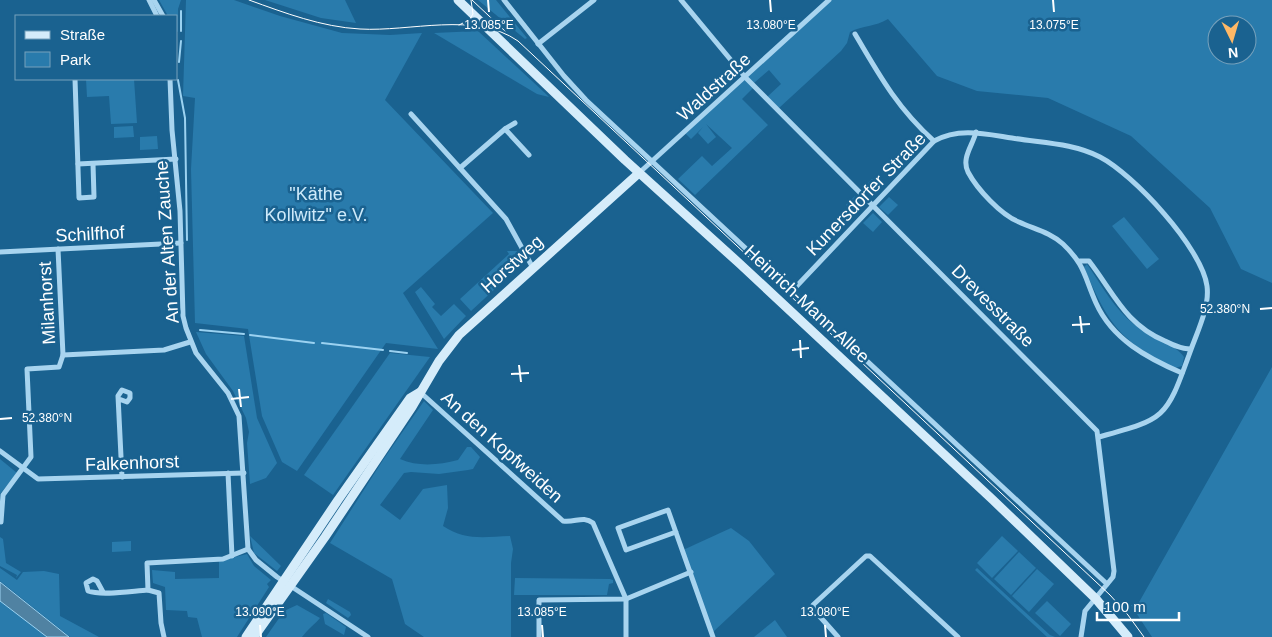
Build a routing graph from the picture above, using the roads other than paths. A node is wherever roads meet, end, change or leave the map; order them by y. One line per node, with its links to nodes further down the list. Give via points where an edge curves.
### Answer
1 (149, 0): 8 (street)
2 (154, 0): 9 (street)
3 (458, 0): 26 (main road, Heinrich-Mann-Allee)
4 (504, 0): 11 (street, Heinrich-Mann-Allee)
5 (594, 0): 11 (street)
6 (680, 0): 12 (street, Drevesstraße)
7 (829, 0): 12 (street, Waldstraße)
8 (156, 15)
9 (162, 15)
10 (855, 34): 19 (street, via 894,99)
11 (538, 44): 22 (street, Heinrich-Mann-Allee, via 586,100)
12 (745, 77): 22 (street, Waldstraße); 27 (street, Drevesstraße)
13 (75, 80): 23 (street)
14 (170, 80): 21 (street, An der Alten Zauche)
15 (411, 114): 25 (street)
16 (515, 123): 17 (street)
17 (505, 128): 20 (street); 25 (street)
18 (976, 132): 19 (street, Kunersdorfer Straße, via 958,133); 31 (street, via 966,157 971,176 998,208 1056,238); 35 (street, Kunersdorfer Straße, via 1074,148 1102,158 1130,178 1172,223 1193,252 1205,277 1208,290 1206,304)
19 (934, 141): 27 (street, Kunersdorfer Straße)
20 (529, 155)
21 (176, 159): 24 (street); 28 (street, An der Alten Zauche)
22 (653, 160): 26 (street, Waldstraße); 33 (street, Heinrich-Mann-Allee)
23 (78, 164): 24 (street); 24 (street, via 79,198 94,197)
24 (93, 164)
25 (460, 168): 32 (street, via 506,219)
26 (639, 173): 32 (main road, Horstweg); 56 (main road, Heinrich-Mann-Allee)
27 (874, 204): 33 (street, Kunersdorfer Straße); 40 (street, Drevesstraße, via 1097,431)
28 (181, 243): 29 (street, Schilfhof); 34 (street, An der Alten Zauche, via 184,316)
29 (58, 249): 30 (street, Schilfhof); 36 (street, Milanhorst)
30 (0, 252)
31 (1080, 261): 35 (street, via 1089,261 1123,312 1139,326 1164,341); 37 (street, via 1097,305 1120,337 1148,357)
32 (533, 268): 38 (main road, Horstweg, via 459,335)
33 (793, 290): 52 (street, Heinrich-Mann-Allee)
34 (190, 342): 36 (street, Milanhorst, via 164,350); 44 (street, An der Alten Zauche, via 228,393 239,416)
35 (1190, 349): 37 (street, Kunersdorfer Straße)
36 (63, 355): 42 (street, Milanhorst, via 59,367 27,369 31,457)
37 (1182, 372): 40 (street, Kunersdorfer Straße, via 1168,404 1155,419 1145,425)
38 (420, 392): 51 (main road, Horstweg, via 410,398); 55 (street, An den Kopfweiden, via 563,521 582,518 593,523)
39 (119, 399): 45 (street)
40 (1099, 437): 52 (street, via 1114,571)
41 (0, 451): 42 (street, Falkenhorst)
42 (24, 469): 45 (street, Falkenhorst, via 38,479); 46 (street, via 3,495)
43 (228, 473): 44 (street, Falkenhorst); 45 (street, Falkenhorst); 49 (street)
44 (244, 473): 48 (street, An der Alten Zauche)
45 (122, 476)
46 (1, 522)
47 (676, 532): 47 (street, via 626,550 618,528 668,510); 50 (street)
48 (248, 549): 49 (street); 51 (street, via 256,560)
49 (232, 556): 53 (street, via 147,563)
50 (691, 572): 55 (street); 63 (street)
51 (288, 584): 58 (main road, Horstweg); 59 (main road, Horstweg); 60 (street)
52 (1107, 584): 56 (street)
53 (148, 590): 54 (street); 57 (street, via 159,593)
54 (103, 592)
55 (626, 598): 61 (street, via 539,600); 62 (street, An den Kopfweiden)
56 (1096, 599): 66 (street, via 1085,611); 67 (main road, Heinrich-Mann-Allee)
57 (164, 637)
58 (246, 637)
59 (254, 637)
60 (368, 637)
61 (539, 637)
62 (626, 637)
63 (714, 637)
64 (838, 637): 65 (street, via 813,605 866,556 873,557)
65 (958, 637)
66 (1081, 637)
67 (1128, 637)

